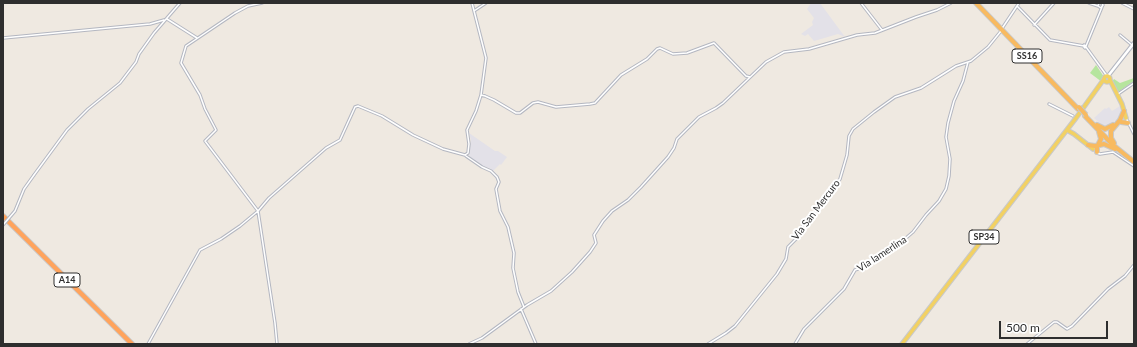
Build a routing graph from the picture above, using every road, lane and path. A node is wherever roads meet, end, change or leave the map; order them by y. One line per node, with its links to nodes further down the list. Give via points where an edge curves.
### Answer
1 (180, 3): 17 (street)
2 (262, 3): 24 (street, via 248,6 235,13)
3 (472, 3): 16 (street)
4 (486, 3): 16 (street)
5 (861, 3): 20 (street)
6 (951, 3): 20 (street)
7 (977, 3): 39 (highway, SS16, bridge)
8 (1019, 3): 13 (street)
9 (1054, 3): 18 (street)
10 (1090, 3): 14 (street)
11 (1103, 3): 14 (street)
12 (1122, 3): 15 (street)
13 (1017, 6): 18 (street); 19 (street)
14 (1099, 6): 26 (street, via 1100,13)
15 (1134, 9)
16 (474, 11): 31 (street, via 486,58)
17 (165, 19): 23 (street, via 150,24); 24 (street); 51 (street, bridge, via 120,82 67,130 24,189 15,211)
18 (1034, 24): 26 (street, via 1050,40)
19 (1003, 27)
20 (882, 30): 28 (street, via 779,54)
21 (1000, 31): 27 (street, Via San Mercuro, via 988,47)
22 (1120, 35): 25 (street)
23 (3, 38)
24 (197, 38): 49 (street, via 186,46 181,63 200,95 216,130 205,141)
25 (1133, 44): 29 (street)
26 (1085, 46): 29 (street)
27 (968, 62): 61 (street, Via San Mercuro, via 956,66 921,88 895,98 853,129 849,136 848,155 840,179 788,247 786,258 777,274 735,326); 62 (street, Via lamerlina, via 948,122 946,137 950,159 949,176 940,201 906,238 866,266 855,270 844,290 804,329)
28 (750, 77): 31 (street, via 746,76 714,43 687,53 673,54 657,49 621,75 595,103 556,107 538,102 516,113); 53 (street, via 723,103 699,117 677,139 668,157 628,200 612,211 603,222 594,235 596,243 572,272 551,291)
29 (1107, 80): 32 (main road); 40 (main road)
30 (1134, 82): 32 (street)
31 (481, 95): 45 (street, via 467,130 470,144)
32 (1117, 95): 34 (main road)
33 (1049, 104): 35 (street)
34 (1124, 111): 36 (main road); 37 (highway)
35 (1073, 116)
36 (1126, 118): 37 (highway); 38 (street)
37 (1119, 122): 38 (highway); 39 (highway, via 1105,129); 42 (highway, via 1113,127 1110,135)
38 (1128, 123): 41 (street)
39 (1093, 124): 42 (highway, SS16); 44 (highway, via 1101,137); 46 (highway, SS16)
40 (1068, 129): 43 (main road); 63 (main road, SP34)
41 (1134, 134)
42 (1114, 143): 47 (highway, SS16)
43 (1088, 145): 44 (highway)
44 (1096, 148): 46 (highway, via 1106,144); 48 (street, via 1100,154 1113,152)
45 (465, 155): 49 (street, via 443,149 358,106 355,107 340,140 326,148 269,198); 53 (street, via 491,171 499,182 496,189 500,211 508,227 514,253 513,268)
46 (1124, 155): 47 (highway, SS16)
47 (1134, 160)
48 (1134, 166)
49 (258, 211): 57 (street, via 221,239 200,250); 58 (street)
50 (3, 218): 55 (highway, A14); 56 (highway, A14)
51 (3, 225)
52 (1134, 265): 64 (street, via 1072,326 1067,329 1054,322)
53 (524, 306): 54 (street)
54 (521, 309): 59 (street, via 482,338); 60 (street)
55 (128, 344)
56 (132, 344)
57 (148, 344)
58 (277, 344)
59 (469, 344)
60 (536, 344)
61 (708, 344)
62 (795, 344)
63 (902, 344)
64 (1027, 344)

